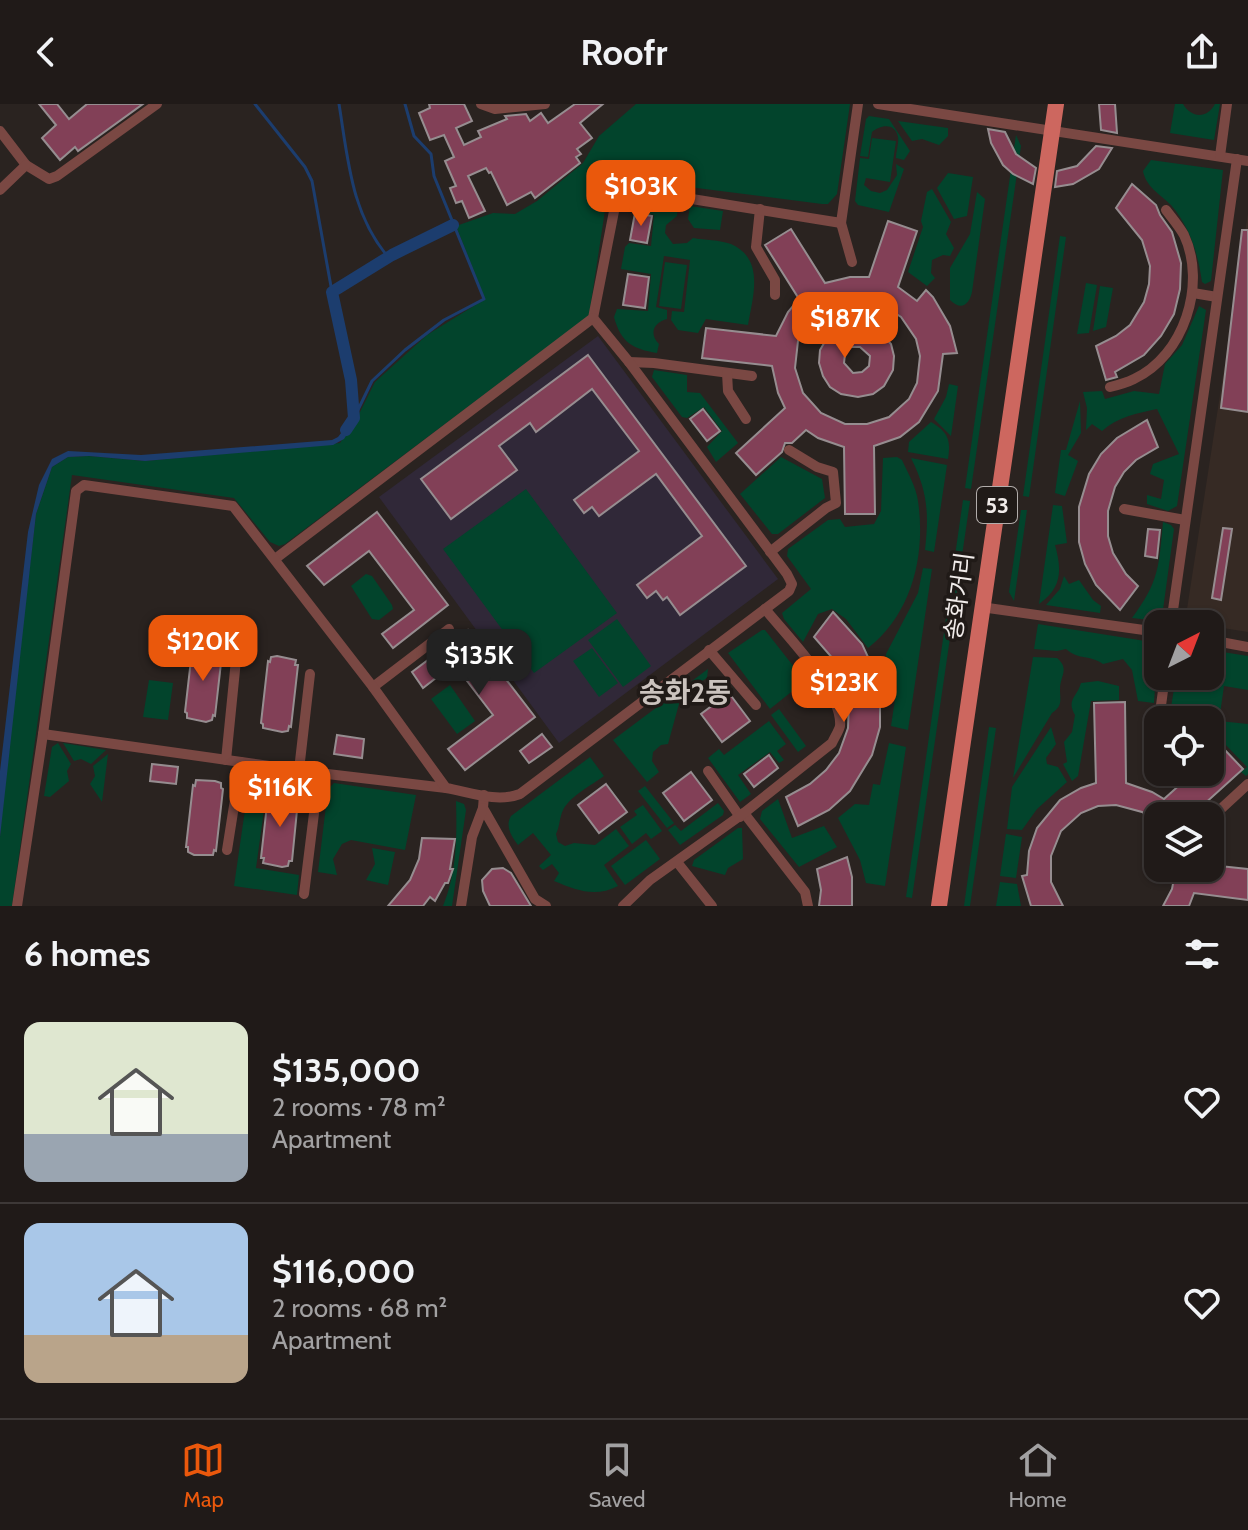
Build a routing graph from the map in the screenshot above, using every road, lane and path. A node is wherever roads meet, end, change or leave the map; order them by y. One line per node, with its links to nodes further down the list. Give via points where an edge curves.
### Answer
1 (157, 104): 12 (street, via 57,176 49,179)
2 (481, 104): 3 (street, via 495,109)
3 (545, 104)
4 (858, 104): 16 (street)
5 (878, 104): 8 (street)
6 (1056, 104): 8 (main road, 송화거리 / 53)
7 (1227, 104): 10 (street)
8 (1052, 130): 10 (street); 32 (main road, 송화거리 / 53)
9 (0, 131): 12 (street)
10 (1220, 156): 11 (street)
11 (1242, 160): 20 (street)
12 (26, 165): 13 (street)
13 (0, 190)
14 (760, 209): 16 (street); 19 (street, via 756,247 775,280); 21 (street, via 618,191)
15 (1166, 210): 18 (street, via 1184,235)
16 (841, 223): 17 (street)
17 (852, 262)
18 (1193, 293): 20 (street); 25 (street, via 1178,335 1161,358 1136,378)
19 (775, 295)
20 (1217, 297): 29 (street)
21 (593, 318): 22 (street); 31 (street)
22 (629, 362): 23 (street); 30 (street)
23 (727, 373): 24 (street); 26 (street, via 728,391)
24 (752, 376)
25 (1110, 387)
26 (746, 419)
27 (789, 450): 30 (street, via 833,472 836,503)
28 (1124, 509): 29 (street)
29 (1185, 520): 34 (street)
30 (770, 552): 33 (street, via 792,584)
31 (275, 559): 42 (street); 44 (street, via 227,504 84,485 76,491)
32 (981, 607): 36 (street); 65 (main road, 송화거리 / 53)
33 (765, 609): 39 (street); 55 (street, via 829,690 840,727 832,743)
34 (1173, 610)
35 (449, 629): 42 (street)
36 (1144, 630)
37 (1224, 643): 38 (street)
38 (1248, 647)
39 (709, 650): 43 (street); 52 (street, via 520,794 507,799)
40 (236, 660): 45 (street)
41 (310, 674): 47 (street)
42 (373, 687): 51 (street)
43 (756, 705)
44 (43, 734): 45 (street); 59 (street)
45 (226, 760): 46 (street)
46 (241, 762): 47 (street); 56 (street)
47 (299, 770): 49 (street)
48 (708, 771): 55 (street)
49 (319, 773): 51 (street); 58 (street)
50 (1248, 784): 53 (street)
51 (446, 788): 52 (street)
52 (484, 795): 54 (street)
53 (1224, 806)
54 (483, 808): 60 (street, via 472,837); 61 (street, via 535,899)
55 (742, 815): 57 (street); 64 (street, via 805,892)
56 (227, 850)
57 (677, 862): 62 (street); 63 (street)
58 (304, 894)
59 (17, 906)
60 (461, 906)
61 (546, 906)
62 (623, 906)
63 (712, 906)
64 (808, 906)
65 (939, 906)

